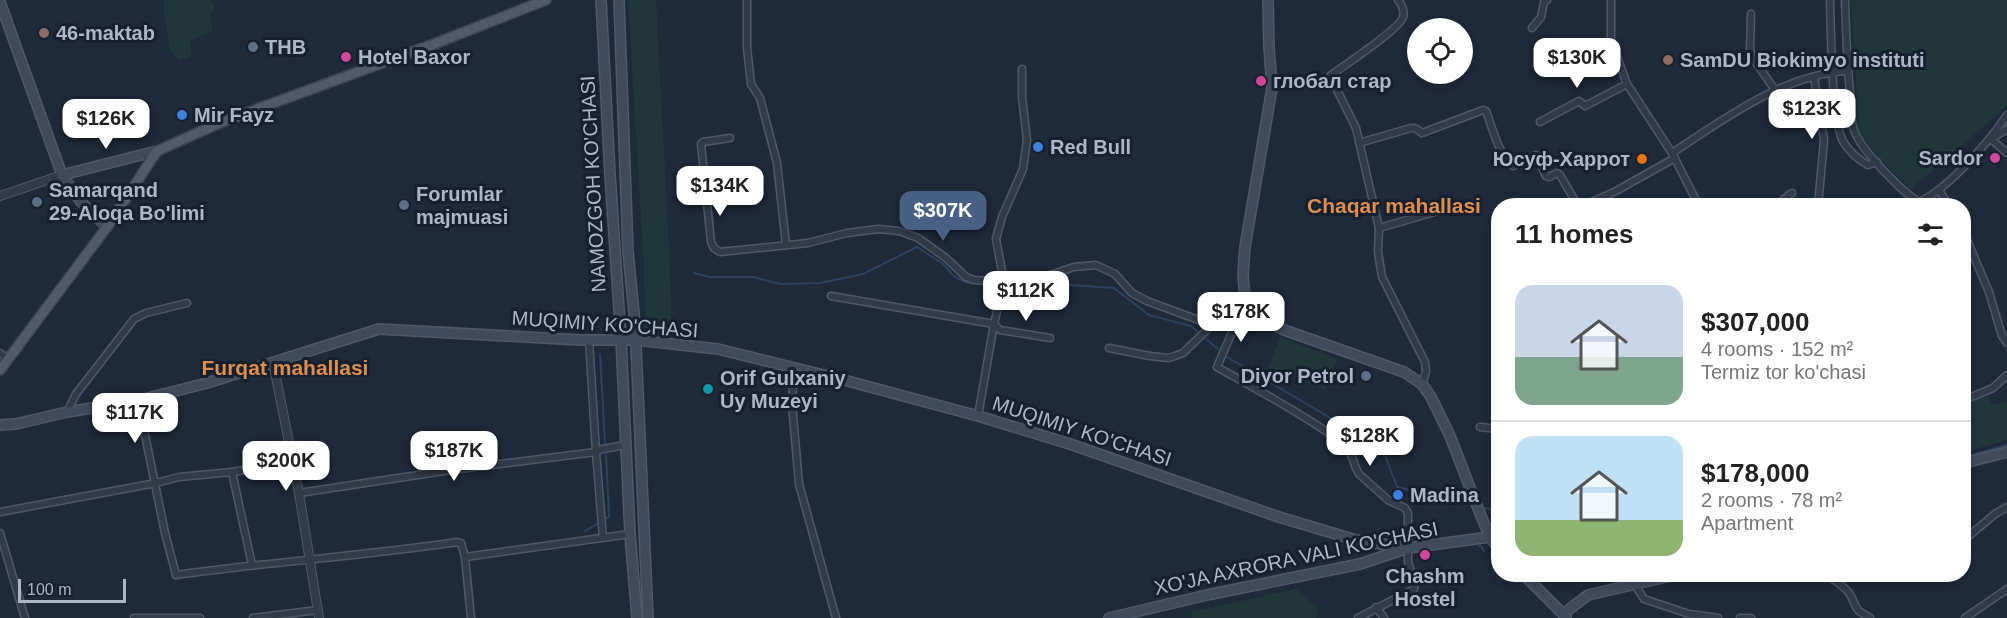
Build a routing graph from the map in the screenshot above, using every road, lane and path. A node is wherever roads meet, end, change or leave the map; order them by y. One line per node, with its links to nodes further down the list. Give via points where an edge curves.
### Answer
1 (601, 0): 30 (main road, NAMOZGOH KO'CHASI)
2 (619, 0): 31 (main road, NAMOZGOH KO'CHASI)
3 (747, 0): 47 (street, via 751,84 760,98 777,163)
4 (1269, 0): 52 (main road, via 1272,88 1245,247)
5 (1398, 0): 25 (street, via 1403,7 1401,22 1330,76 1356,128)
6 (1546, 0): 13 (street, via 1541,17)
7 (1611, 0): 18 (street, via 1611,40)
8 (1830, 0): 16 (street)
9 (1845, 0): 15 (street)
10 (542, 1): 26 (main road, via 222,122)
11 (0, 2): 32 (main road)
12 (1751, 14): 19 (street, via 1752,57)
13 (1532, 28)
14 (1022, 69): 49 (street, via 1027,140 1023,169 996,239)
15 (1848, 71): 16 (street); 29 (street, via 1854,130)
16 (1833, 72): 17 (street); 29 (street, via 1838,125 1844,142 1868,165)
17 (1814, 77): 19 (street); 40 (street, via 1824,141)
18 (1627, 84): 21 (street, via 1585,106 1579,101); 28 (street)
19 (1775, 90): 28 (street)
20 (2007, 115): 24 (street)
21 (1540, 122)
22 (2007, 129): 24 (street)
23 (730, 138): 47 (street, via 700,144 714,248 720,252)
24 (1991, 139): 27 (street); 33 (street)
25 (1359, 143): 36 (street, via 1411,128 1422,133 1484,110 1511,165 1536,155 1546,176 1560,175); 46 (street)
26 (157, 151): 32 (main road); 45 (main road)
27 (2007, 153)
28 (1673, 156): 37 (street); 38 (street)
29 (1877, 162): 41 (street)
30 (610, 171): 31 (main road); 56 (main road, NAMOZGOH KO'CHASI)
31 (625, 172): 58 (main road, NAMOZGOH KO'CHASI)
32 (62, 175): 35 (street); 45 (main road, via 81,202)
33 (1939, 190): 42 (street); 43 (street)
34 (1792, 193): 39 (street)
35 (0, 196)
36 (1573, 198)
37 (1601, 198)
38 (1695, 198)
39 (1785, 198)
40 (1819, 198)
41 (1912, 198)
42 (1928, 198)
43 (1944, 198)
44 (1445, 209): 46 (street)
45 (107, 226): 62 (main road)
46 (1379, 228): 67 (street, via 1382,277 1425,362)
47 (786, 245): 49 (street, via 878,229 899,231 918,238 966,277)
48 (1971, 250): 59 (street)
49 (1004, 282): 53 (street); 54 (street, via 1045,278 1074,267 1096,265 1115,274 1132,293 1147,301)
50 (831, 296): 53 (street)
51 (187, 303): 70 (street, via 134,319 75,394)
52 (1245, 307): 54 (street, via 1226,321); 67 (main road, via 1284,330 1404,372); 91 (street, via 1217,366 1344,444 1359,474 1388,500 1405,508)
53 (994, 324): 55 (street, via 1000,330); 71 (street)
54 (1212, 325): 60 (street, via 1183,353 1168,358)
55 (1050, 338)
56 (621, 339): 57 (main road, MUQIMIY KO'CHASI); 58 (main road, MUQIMIY KO'CHASI); 75 (main road, NAMOZGOH KO'CHASI)
57 (590, 340): 63 (main road, MUQIMIY KO'CHASI, via 379,329); 76 (street)
58 (636, 340): 64 (main road, MUQIMIY KO'CHASI, via 718,349); 109 (main road, NAMOZGOH KO'CHASI)
59 (2007, 343)
60 (1109, 348)
61 (0, 353): 62 (street)
62 (9, 360): 65 (main road)
63 (273, 362): 69 (main road, MUQIMIY KO'CHASI); 78 (street)
64 (794, 367): 71 (main road, MUQIMIY KO'CHASI); 110 (street, via 792,404 799,484)
65 (0, 370)
66 (2007, 375): 68 (street, via 1993,388)
67 (1422, 384): 85 (main road)
68 (1971, 397)
69 (140, 400): 70 (main road, MUQIMIY KO'CHASI); 81 (street)
70 (67, 412): 72 (main road, MUQIMIY KO'CHASI)
71 (978, 416): 91 (main road, MUQIMIY KO'CHASI, via 1080,447 1279,517 1356,540)
72 (0, 424)
73 (1480, 428): 74 (street)
74 (1491, 429)
75 (626, 446): 76 (street); 87 (main road, NAMOZGOH KO'CHASI)
76 (602, 450): 82 (street); 90 (street)
77 (2007, 452): 79 (main road)
78 (294, 462): 80 (street); 82 (street)
79 (1971, 462)
80 (232, 472): 81 (street); 94 (street)
81 (156, 483): 84 (street); 94 (street, via 176,575)
82 (299, 493): 93 (street)
83 (2007, 507): 88 (street)
84 (0, 512)
85 (1491, 529)
86 (0, 533): 103 (street)
87 (630, 534): 90 (street); 108 (main road, NAMOZGOH KO'CHASI)
88 (1971, 534)
89 (1491, 536): 91 (main road, XO'JA AXRORA VALI KO'CHASI)
90 (603, 538): 92 (street)
91 (1408, 548): 100 (street, via 1414,589); 111 (main road, XO'JA AXRORA VALI KO'CHASI, via 1360,564)
92 (465, 557): 93 (street, via 457,542); 107 (street)
93 (311, 561): 94 (street); 101 (street)
94 (252, 565)
95 (1531, 582): 102 (main road)
96 (1647, 582): 98 (main road)
97 (1837, 582): 117 (street, via 1851,595 1861,613)
98 (1635, 585): 102 (main road, via 1588,595); 114 (street, via 1644,599 1689,614)
99 (2007, 589): 118 (street)
100 (1376, 607): 112 (street); 113 (street)
101 (318, 614): 106 (street)
102 (1565, 616)
103 (25, 618)
104 (134, 618): 105 (street)
105 (200, 618)
106 (254, 618)
107 (471, 618)
108 (637, 618)
109 (648, 618)
110 (836, 618)
111 (1109, 618)
112 (1358, 618)
113 (1384, 618)
114 (1718, 618)
115 (1740, 618): 116 (street)
116 (1751, 618)
117 (1870, 618)
118 (1965, 618)

